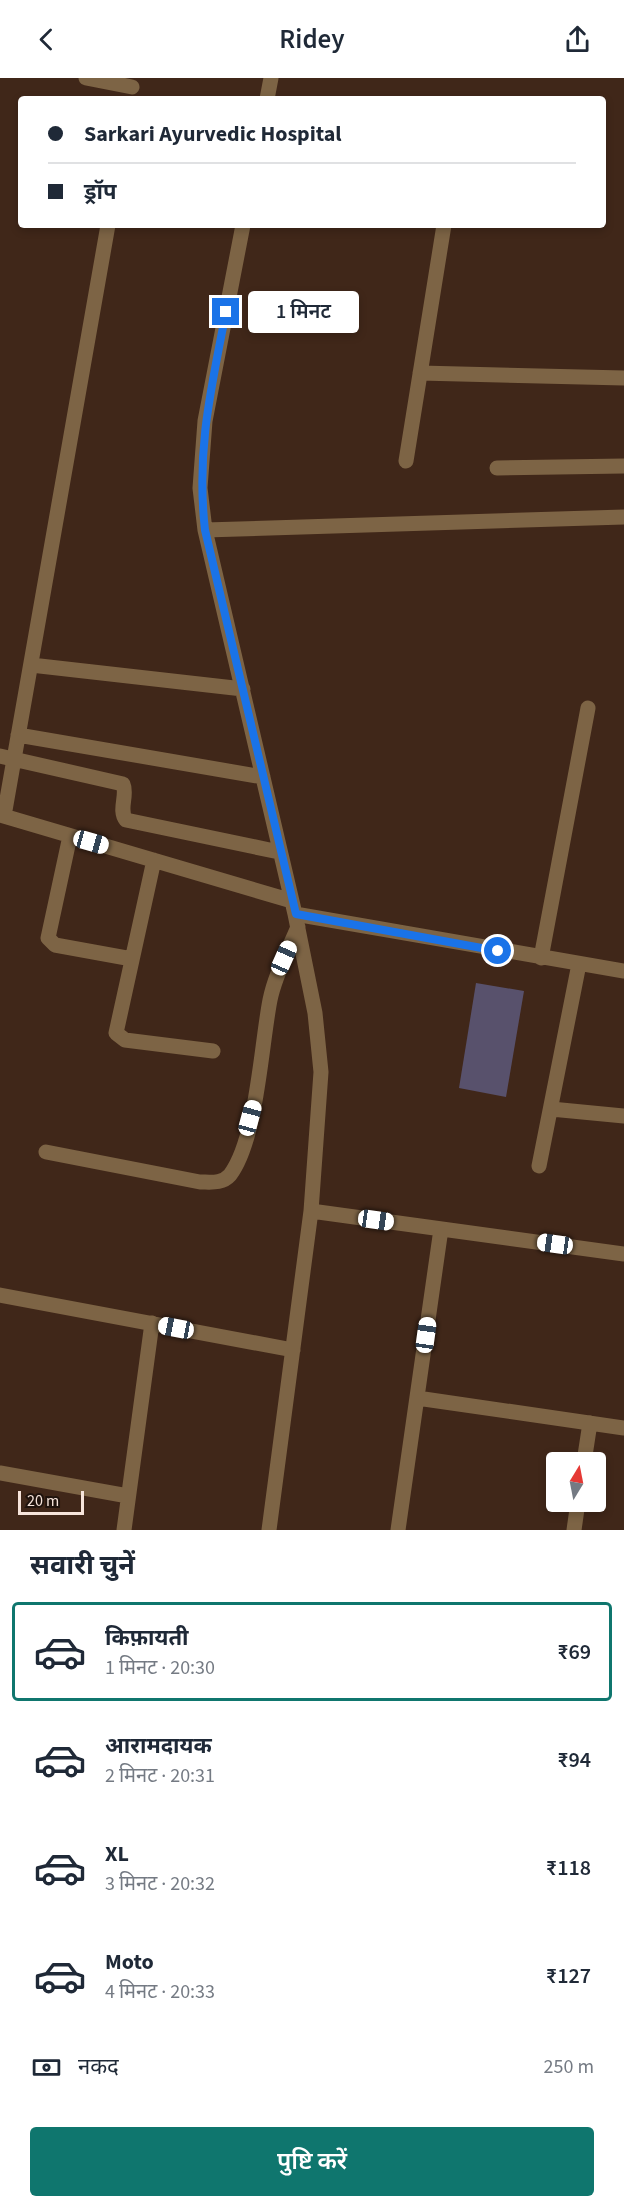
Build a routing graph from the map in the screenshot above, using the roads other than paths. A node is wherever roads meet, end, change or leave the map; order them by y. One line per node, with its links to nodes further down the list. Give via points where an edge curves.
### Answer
1 (86, 78): 3 (street)
2 (271, 78): 4 (street)
3 (132, 88)
4 (268, 96)
5 (107, 228): 15 (street)
6 (242, 228): 14 (street, via 205,421 200,488)
7 (444, 228): 8 (street)
8 (420, 373): 9 (street); 10 (street)
9 (624, 378)
10 (406, 460)
11 (624, 466): 12 (street)
12 (497, 468)
13 (624, 517): 14 (street)
14 (205, 530): 16 (street)
15 (31, 665): 16 (street); 18 (street)
16 (243, 689): 20 (street)
17 (588, 708): 26 (street)
18 (18, 735): 19 (street); 20 (street)
19 (7, 758): 21 (street); 23 (street, via 123,784 126,820)
20 (263, 777): 23 (street)
21 (2, 815): 22 (street)
22 (70, 836): 24 (street); 27 (street, via 48,938 55,945)
23 (279, 852): 25 (street)
24 (154, 860): 25 (street); 27 (street)
25 (295, 914): 26 (street); 33 (street, via 273,988 254,1105 239,1157 229,1176 222,1182 200,1182); 35 (street, via 315,1013 321,1072)
26 (541, 958): 28 (street)
27 (132, 959): 30 (street, via 116,1027 120,1037)
28 (579, 964): 29 (street); 31 (street)
29 (624, 971)
30 (213, 1052)
31 (551, 1109): 32 (street); 34 (street)
32 (624, 1116)
33 (46, 1152)
34 (539, 1166)
35 (311, 1211): 36 (street); 40 (street)
36 (441, 1229): 37 (street); 41 (street)
37 (624, 1254)
38 (0, 1295): 39 (street)
39 (152, 1323): 40 (street); 46 (street)
40 (293, 1350): 49 (street)
41 (417, 1398): 42 (street); 50 (street)
42 (590, 1423): 43 (street); 44 (street)
43 (624, 1428)
44 (586, 1452)
45 (0, 1473): 46 (street)
46 (128, 1497): 48 (street)
47 (577, 1512): 51 (street)
48 (124, 1530)
49 (269, 1530)
50 (398, 1530)
51 (574, 1530)

